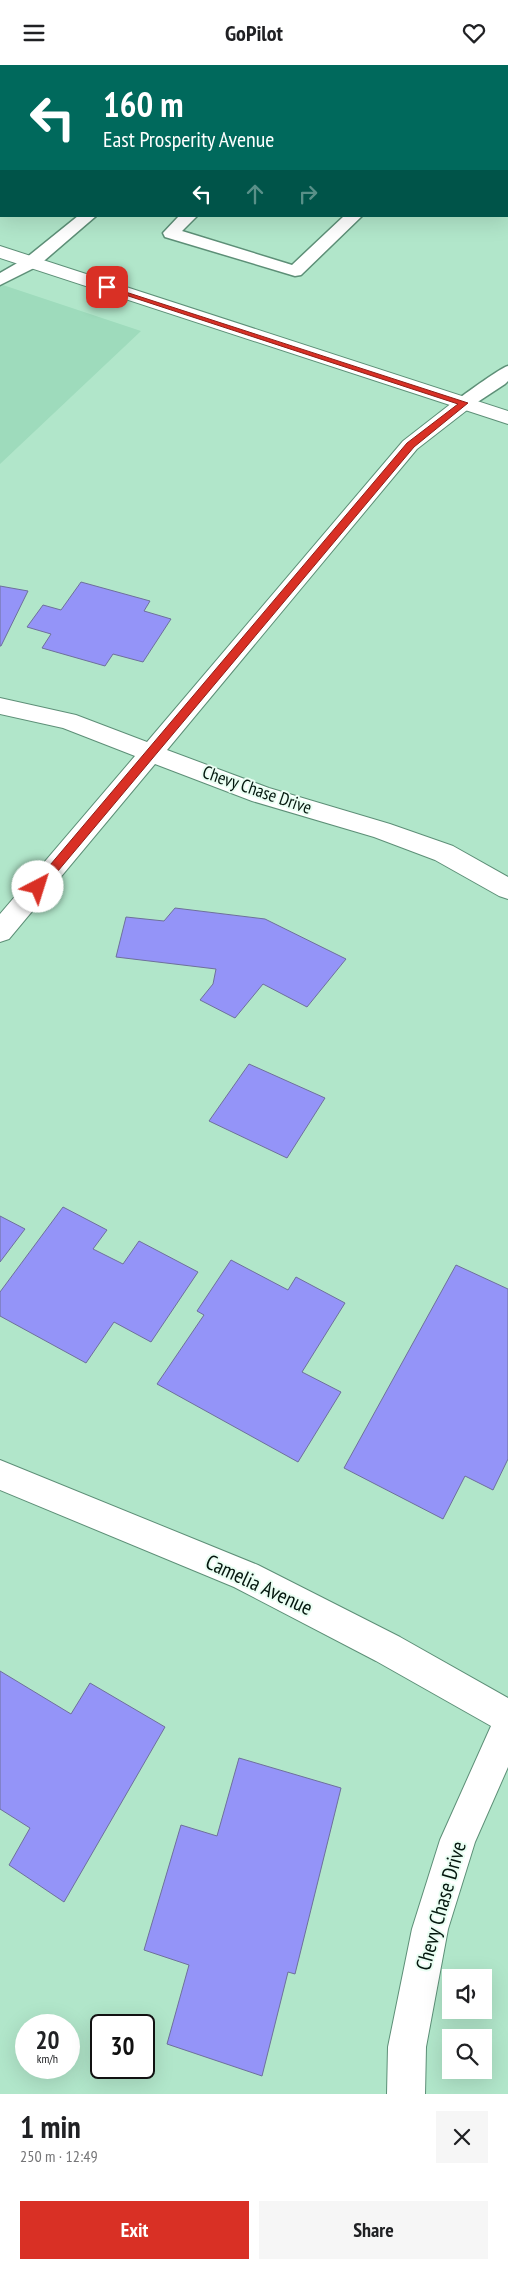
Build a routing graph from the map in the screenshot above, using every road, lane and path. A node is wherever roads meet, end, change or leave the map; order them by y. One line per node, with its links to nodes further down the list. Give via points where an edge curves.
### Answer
1 (87, 217): 5 (lane)
2 (189, 217): 3 (lane, via 171,233 295,271)
3 (353, 217)
4 (0, 252): 5 (street)
5 (32, 262): 6 (lane); 8 (street)
6 (0, 280)
7 (508, 371): 8 (lane)
8 (464, 403): 9 (street); 11 (street, via 410,445)
9 (507, 416)
10 (0, 706): 11 (street, Chevy Chase Drive, via 68,721)
11 (152, 752): 12 (street, Chevy Chase Drive, via 262,795 382,830 444,853); 13 (street)
12 (508, 889)
13 (0, 932)
14 (0, 1475): 15 (street, Camelia Avenue, via 246,1576 388,1649)
15 (508, 1717)
16 (508, 1727): 17 (street, Chevy Chase Drive, via 458,1840 430,1929 407,2047)
17 (406, 2094)

